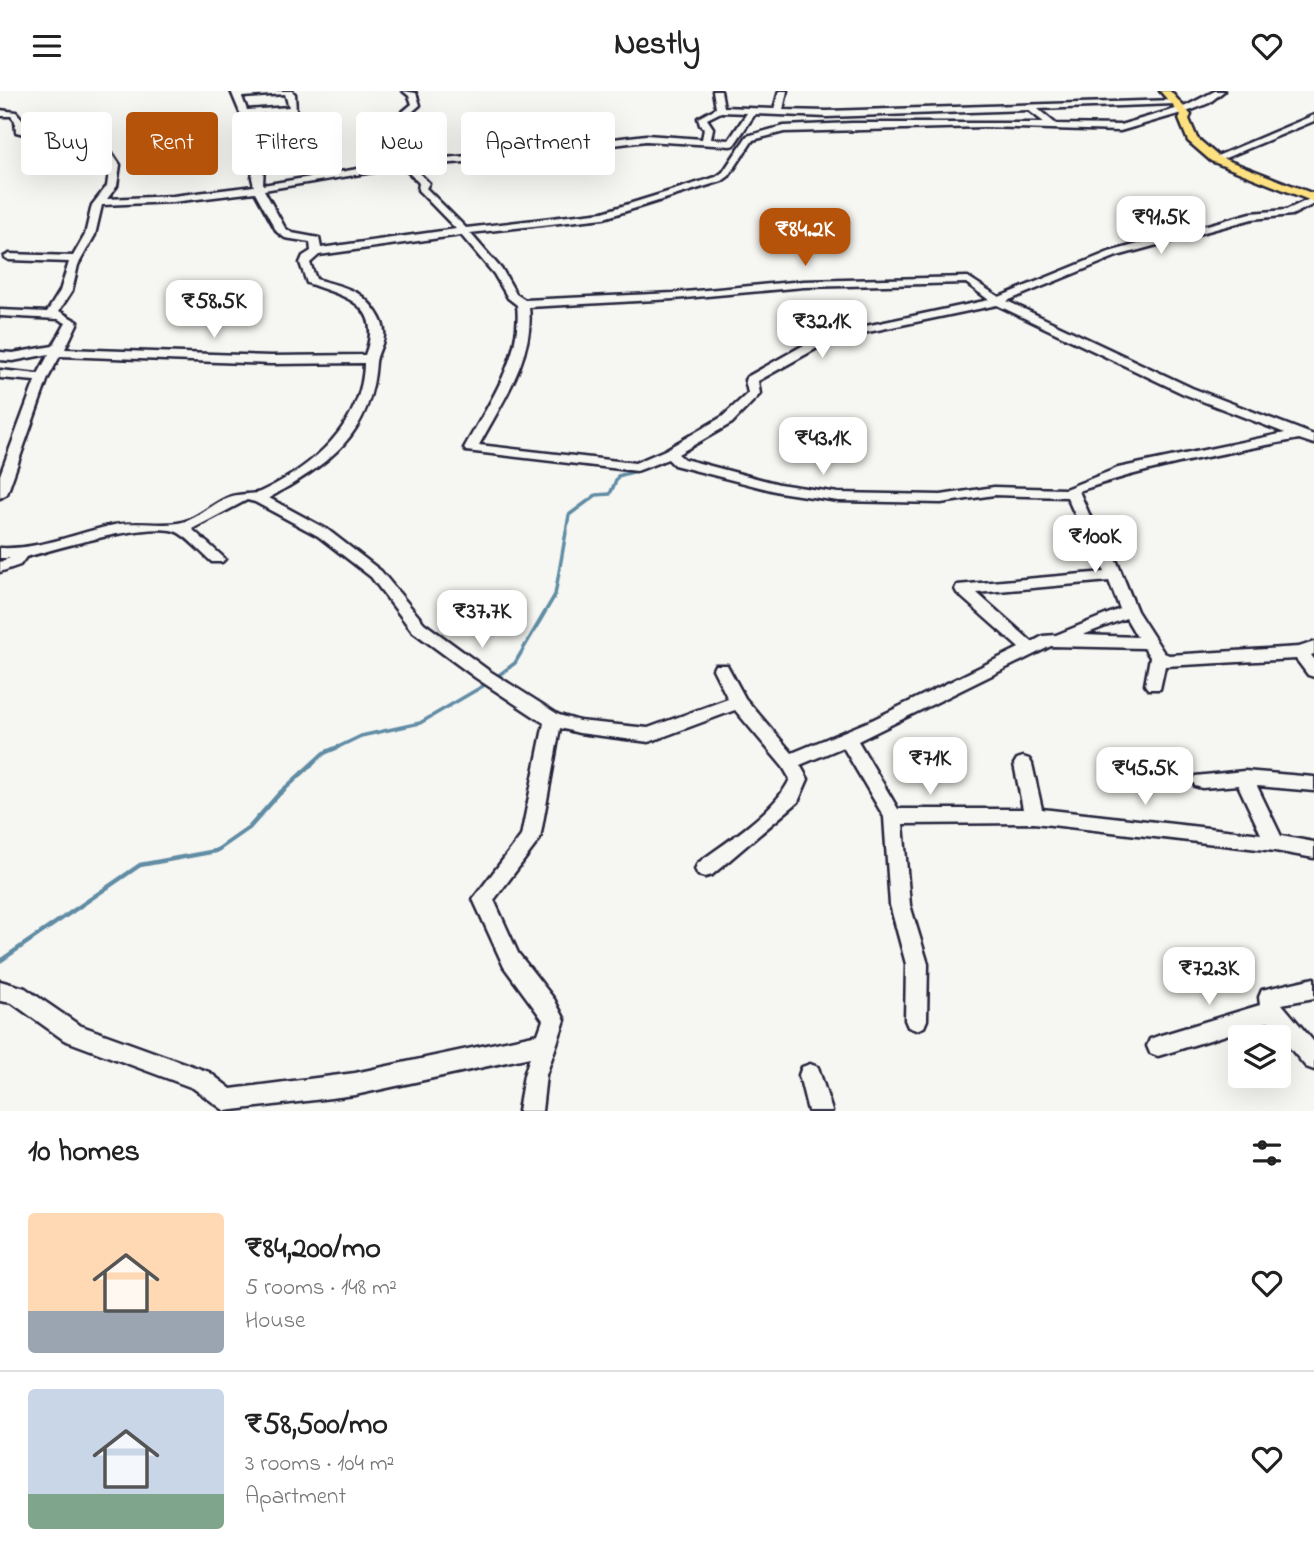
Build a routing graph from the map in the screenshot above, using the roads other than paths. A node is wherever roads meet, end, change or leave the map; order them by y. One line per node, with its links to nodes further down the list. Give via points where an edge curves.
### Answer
1 (407, 91): 13 (street, via 415,105)
2 (717, 91): 8 (street)
3 (783, 91): 14 (street)
4 (1165, 91): 9 (main road)
5 (1220, 91): 9 (street)
6 (236, 93): 11 (street); 12 (street, via 290,93 293,109)
7 (1030, 107): 9 (street); 14 (street); 19 (street)
8 (720, 109): 10 (street); 20 (street, via 702,118 709,128)
9 (1182, 109): 15 (street); 18 (street, via 1121,133 1062,134); 19 (street, via 1121,128); 23 (main road, via 1192,139)
10 (752, 111): 14 (street); 21 (street)
11 (245, 112)
12 (257, 112)
13 (407, 112)
14 (778, 112)
15 (1202, 112)
16 (0, 113): 30 (street, via 13,114 19,120 19,130 38,137 84,136 103,146 116,165 111,186)
17 (1314, 118): 23 (street)
18 (984, 124): 19 (street); 22 (street, via 784,129)
19 (1055, 127)
20 (706, 142): 21 (street); 24 (street, via 646,138)
21 (731, 143): 22 (street)
22 (745, 143): 31 (street, via 719,179 649,203 604,215)
23 (1215, 159): 29 (main road)
24 (447, 161)
25 (356, 170): 28 (street)
26 (257, 175): 28 (street)
27 (416, 175): 31 (street, via 431,200)
28 (258, 189): 30 (street); 32 (street, via 281,230 315,240)
29 (1314, 199): 35 (street, via 1288,213 1251,216 1124,251)
30 (100, 202): 34 (street, via 90,235)
31 (465, 233): 32 (street); 36 (street)
32 (316, 252): 41 (street, via 305,263 311,281 354,296 377,321 378,337)
33 (9, 257): 34 (street)
34 (76, 259): 38 (street, via 66,291 53,311)
35 (998, 301): 36 (street, via 968,280 954,280 804,284); 44 (street, via 1188,391); 45 (street, via 846,333 816,344 751,380 754,394 727,420)
36 (523, 304): 45 (street, via 524,322 509,377 471,449 636,467)
37 (0, 313): 38 (street)
38 (61, 316): 39 (street, via 72,322)
39 (58, 350): 40 (street); 41 (street, via 271,360); 43 (street)
40 (0, 356)
41 (370, 359): 48 (street, via 370,381 346,436 314,466)
42 (0, 374): 43 (street)
43 (42, 377): 47 (street)
44 (1310, 435): 46 (street, via 1123,471 1072,489)
45 (670, 453): 46 (street, via 679,462 779,488 838,497 941,499 994,491)
46 (1072, 493): 54 (street)
47 (0, 494)
48 (259, 498): 49 (street, via 233,500); 64 (street, via 323,533 376,574 418,627)
49 (183, 528): 51 (street, via 114,530); 52 (street)
50 (0, 552): 51 (street)
51 (21, 554): 53 (street, via 15,562)
52 (217, 559)
53 (0, 567)
54 (1115, 576): 55 (street); 57 (street, via 963,589)
55 (1129, 611): 56 (street); 58 (street)
56 (1059, 639): 57 (street); 58 (street)
57 (1031, 650): 65 (street)
58 (1154, 650): 59 (street, via 1167,661); 62 (street)
59 (1307, 651): 61 (street)
60 (721, 669): 63 (street)
61 (1314, 671)
62 (1154, 685)
63 (738, 702): 64 (street, via 649,735); 66 (street)
64 (553, 720): 80 (street, via 530,839 484,899 509,956 554,1020)
65 (848, 739): 66 (street); 72 (street)
66 (789, 762): 75 (street, via 799,779 791,797)
67 (1023, 764): 71 (street)
68 (1244, 778): 69 (street); 70 (street); 73 (street)
69 (1202, 781)
70 (1314, 784)
71 (1034, 816): 72 (street); 73 (street)
72 (893, 817): 79 (street, via 900,905 917,964)
73 (1275, 843): 74 (street)
74 (1314, 850)
75 (705, 869)
76 (1314, 988): 78 (street, via 1270,997)
77 (0, 991): 80 (street, via 17,995 72,1033 201,1080 228,1101 355,1084)
78 (1272, 1011): 81 (street); 82 (street)
79 (916, 1020)
80 (546, 1043): 84 (street)
81 (1158, 1046)
82 (1314, 1059)
83 (810, 1075): 85 (street)
84 (530, 1111)
85 (820, 1111)

